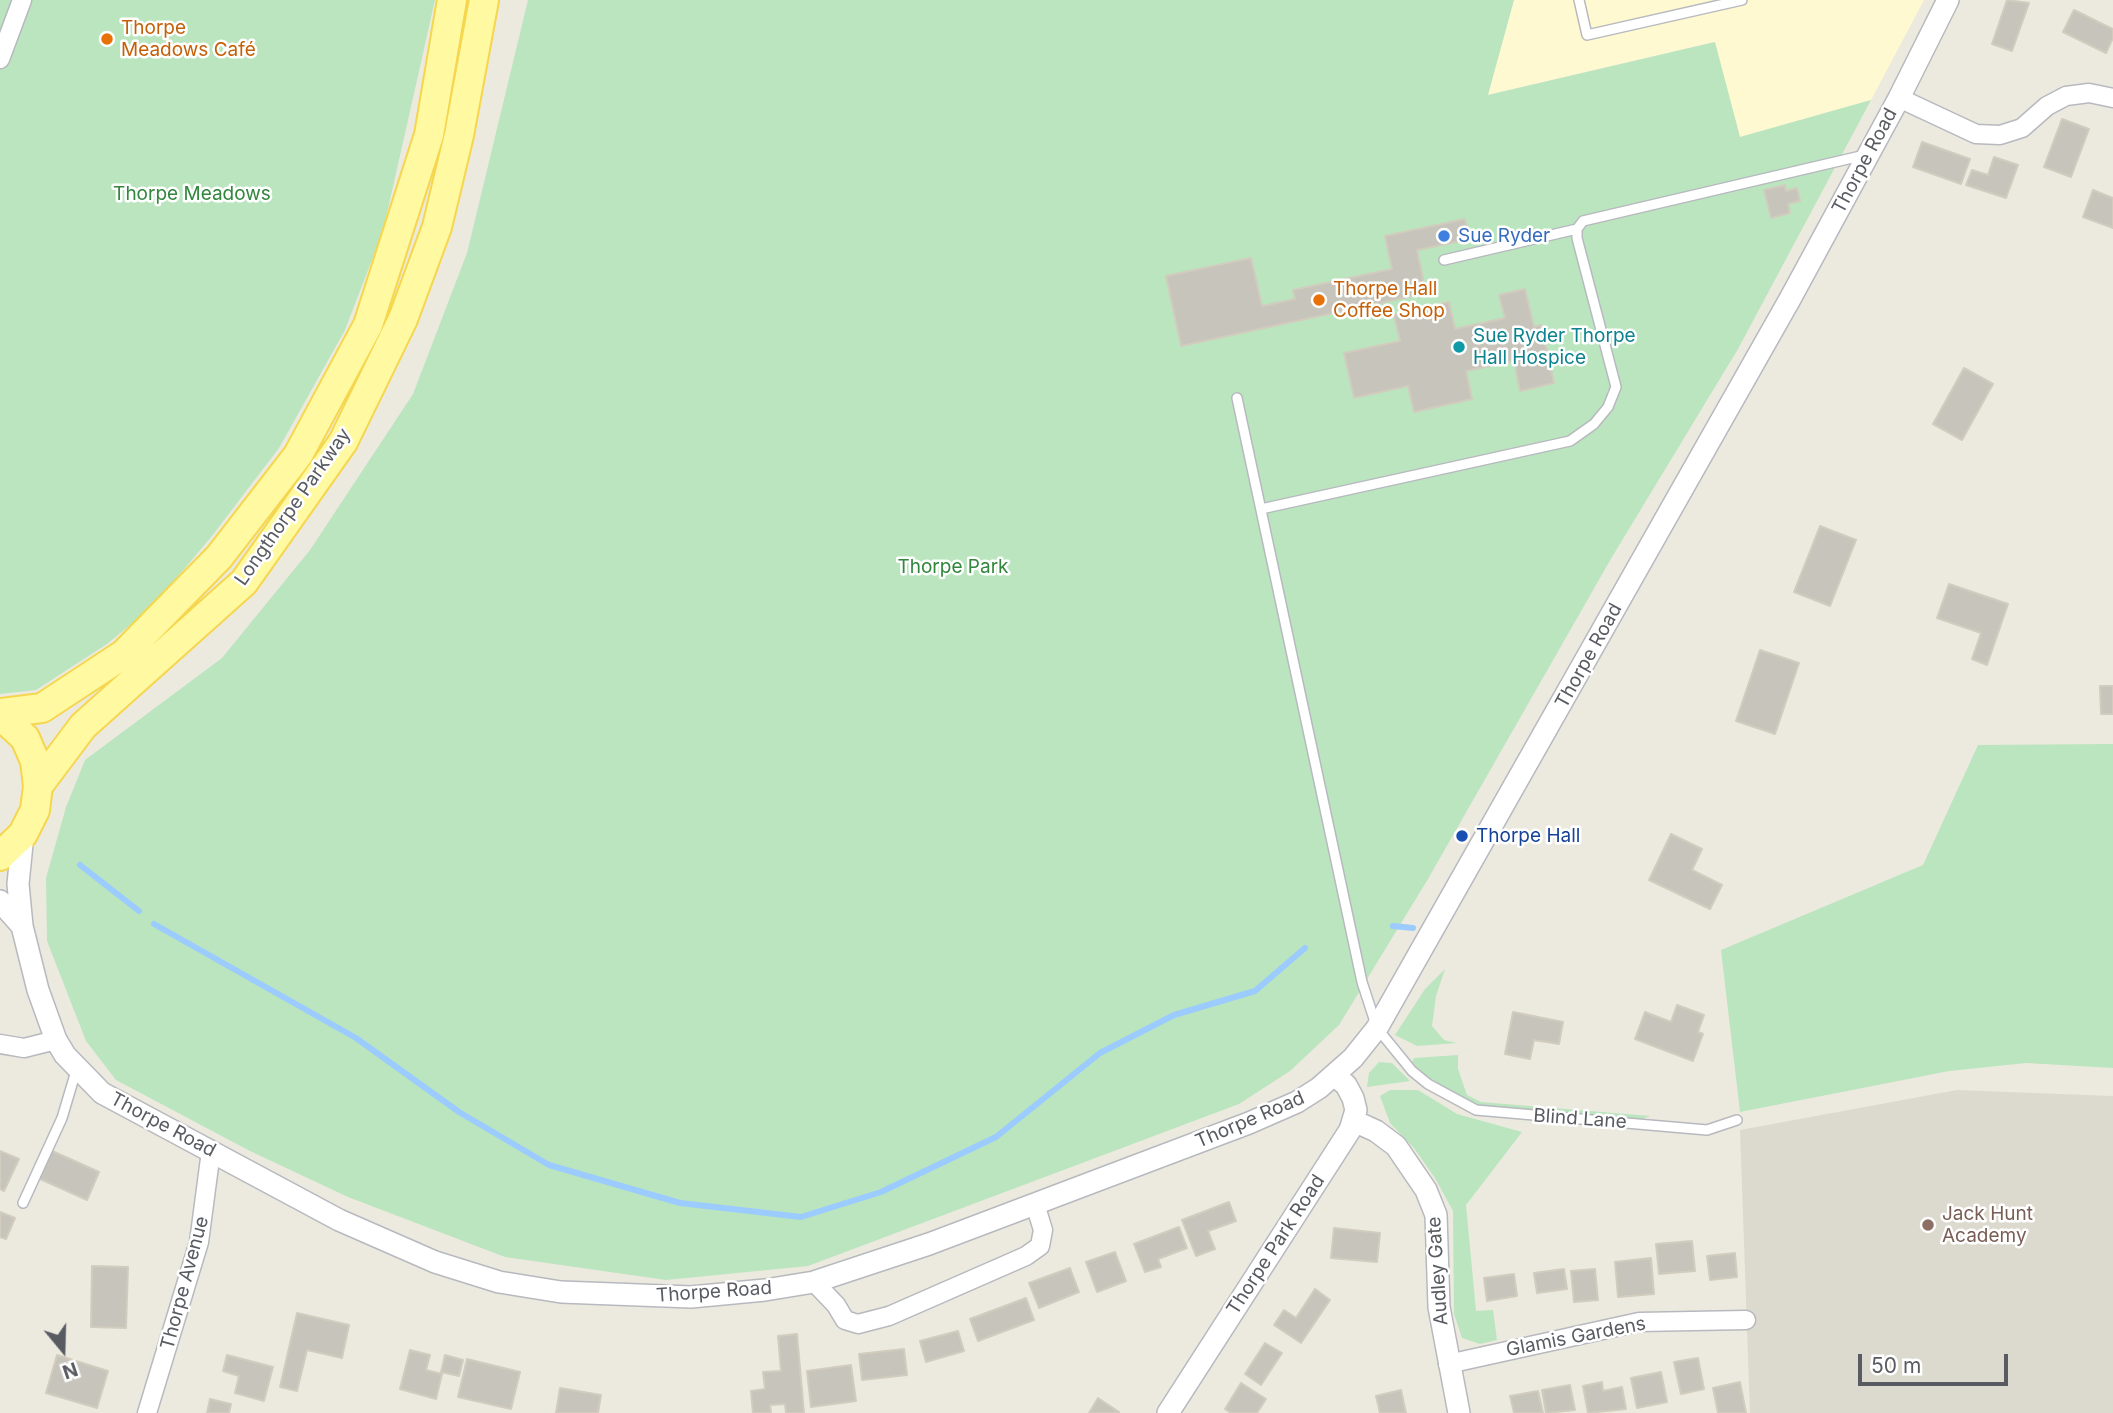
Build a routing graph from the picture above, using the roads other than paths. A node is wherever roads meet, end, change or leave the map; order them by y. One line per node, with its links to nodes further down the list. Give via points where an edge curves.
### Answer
1 (22, 0): 7 (street)
2 (452, 0): 15 (main road, Longthorpe Parkway, via 429,135 372,312 298,455 219,557 124,654 42,708)
3 (484, 0): 16 (main road, Longthorpe Parkway, via 437,227 403,319 342,442 244,582 83,726)
4 (1579, 0): 5 (lane, via 1587,34)
5 (1742, 0)
6 (1948, 0): 8 (street, Thorpe Road)
7 (0, 59)
8 (1899, 98): 9 (street, via 1976,134 2000,135 2022,128 2066,96 2089,93); 10 (street, Thorpe Road)
9 (2113, 98)
10 (1868, 155): 11 (lane, via 1595,217); 21 (street, Thorpe Road)
11 (1577, 229): 12 (lane); 14 (lane, via 1616,387 1594,424 1570,441)
12 (1444, 260)
13 (1237, 398): 14 (lane)
14 (1261, 509): 21 (lane, via 1363,982)
15 (0, 714): 16 (main road, via 24,738 35,761)
16 (38, 786): 17 (main road, via 35,810)
17 (23, 834): 18 (main road); 20 (street, Thorpe Road, via 18,884)
18 (0, 856)
19 (0, 901): 20 (street, Thorpe Road)
20 (22, 926): 22 (street, Thorpe Road)
21 (1377, 1028): 25 (street, Thorpe Road); 26 (lane, Blind Lane, via 1427,1084 1476,1110 1707,1130)
22 (56, 1040): 23 (street, via 24,1048); 24 (street, Thorpe Road)
23 (0, 1044)
24 (76, 1069): 28 (street, Thorpe Road, via 102,1093); 29 (lane, via 62,1118)
25 (1334, 1075): 27 (street, via 1353,1098); 30 (street, Thorpe Road, via 1297,1102 1250,1124)
26 (1737, 1120)
27 (1354, 1121): 33 (street, Audley Gate, via 1376,1130 1396,1146 1426,1190 1436,1214 1437,1280); 35 (street, Thorpe Park Road)
28 (211, 1151): 31 (street, Thorpe Road, via 398,1247 499,1282 561,1292 691,1297); 34 (street, Thorpe Avenue, via 199,1242)
29 (23, 1203)
30 (1035, 1204): 31 (street, Thorpe Road); 31 (street, via 1043,1230 1040,1246 889,1316 858,1324 845,1320)
31 (814, 1282)
32 (1746, 1320): 33 (street, Glamis Gardens, via 1639,1322)
33 (1448, 1364): 36 (street, Audley Gate)
34 (147, 1413)
35 (1168, 1413)
36 (1459, 1413)

